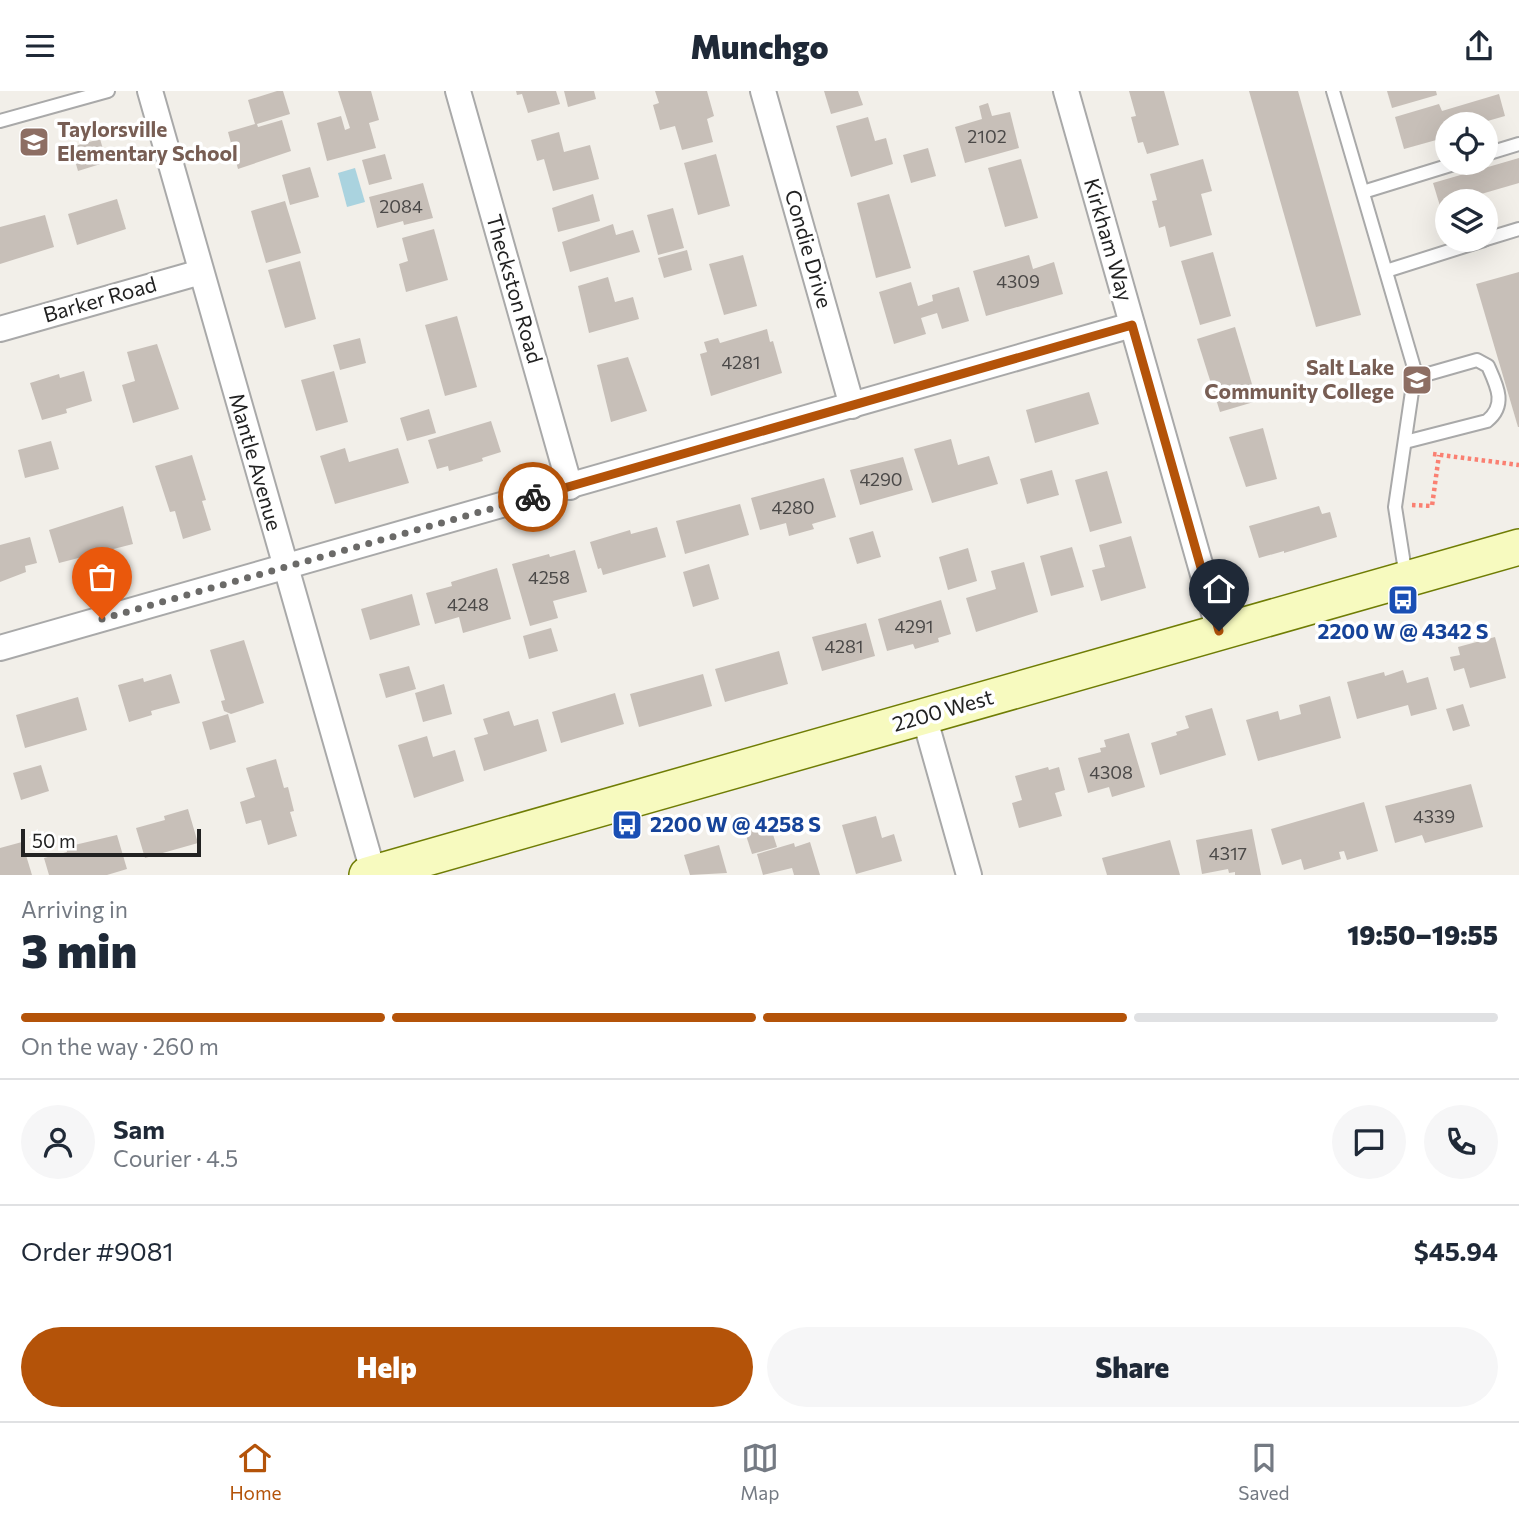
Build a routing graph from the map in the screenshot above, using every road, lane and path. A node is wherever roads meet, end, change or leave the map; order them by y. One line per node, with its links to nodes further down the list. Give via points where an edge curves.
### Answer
1 (108, 91): 7 (lane)
2 (150, 91): 16 (street, Mantle Avenue)
3 (457, 91): 23 (street, Theckston Road)
4 (763, 91): 20 (street, Condie Drive)
5 (1066, 91): 17 (street, Kirkham Way)
6 (1333, 91): 11 (lane)
7 (0, 121)
8 (1519, 144): 9 (lane)
9 (1498, 150)
10 (1435, 170): 11 (lane)
11 (1363, 192): 15 (lane)
12 (1519, 229): 13 (lane)
13 (1498, 235)
14 (1445, 252): 15 (lane)
15 (1386, 271): 19 (lane)
16 (201, 272): 18 (street, Barker Road); 26 (street, Mantle Avenue)
17 (1132, 325): 20 (street); 28 (street, Kirkham Way)
18 (0, 329)
19 (1414, 378): 21 (lane); 21 (lane, via 1477,359 1488,366 1500,402 1487,421)
20 (852, 406): 23 (street)
21 (1405, 442): 27 (lane, via 1395,507)
22 (1439, 455): 24 (path, via 1432,506 1412,505)
23 (570, 487): 26 (street)
24 (1408, 510)
25 (1519, 547): 27 (street, 2200 West)
26 (285, 566): 29 (street); 31 (street, Mantle Avenue)
27 (1406, 578): 28 (street, 2200 West)
28 (1219, 631): 30 (street, 2200 West)
29 (0, 648)
30 (924, 716): 31 (street, 2200 West); 32 (street)
31 (372, 874)
32 (969, 875)

